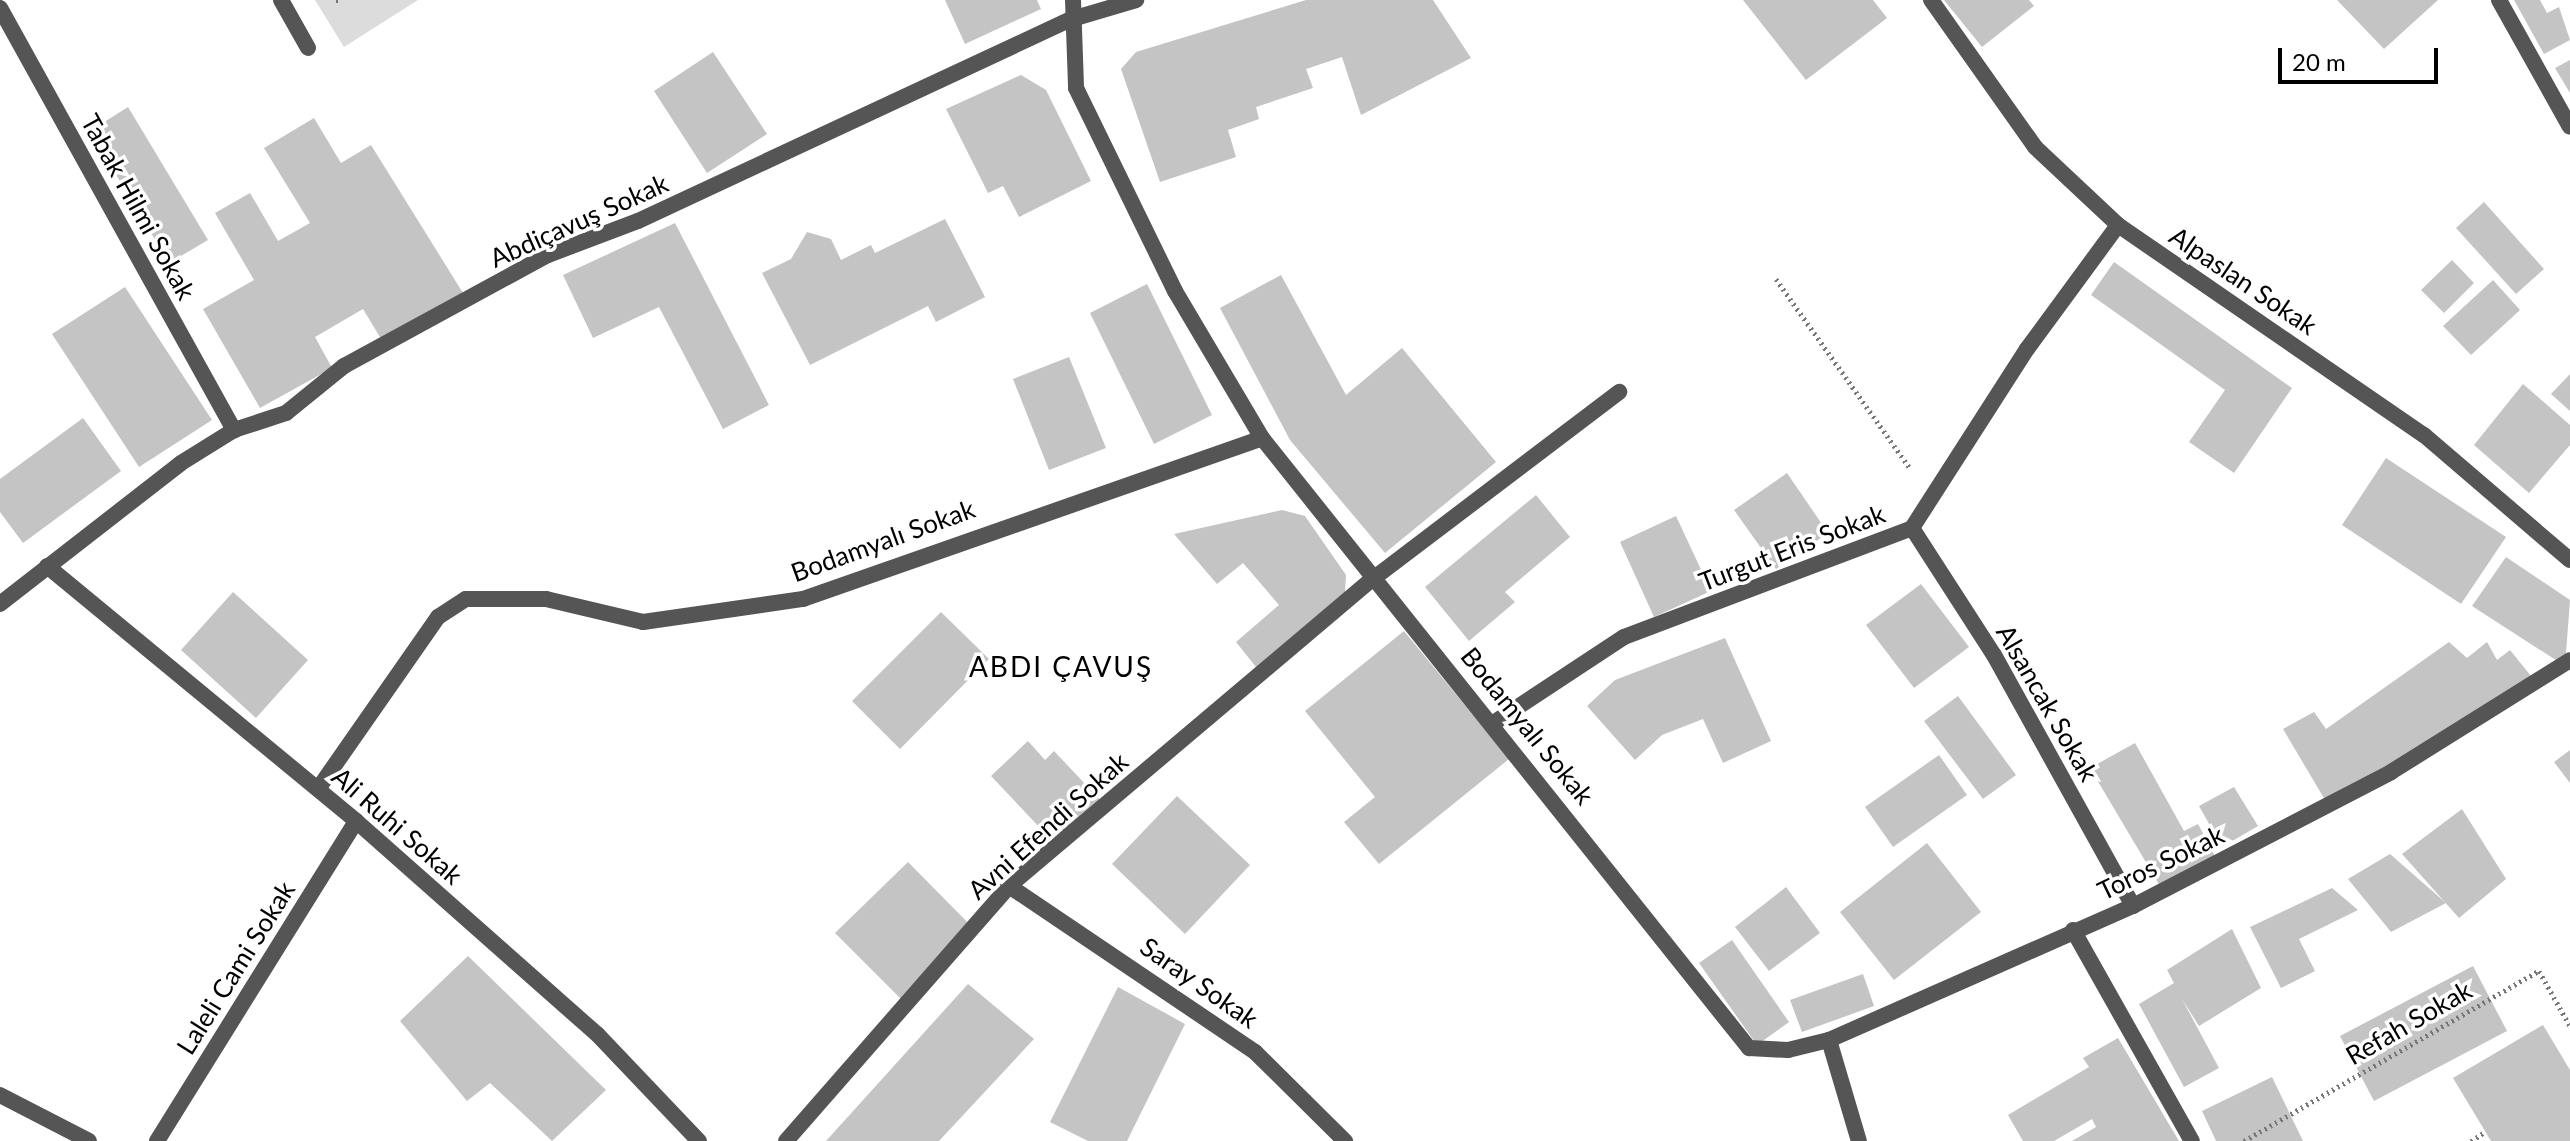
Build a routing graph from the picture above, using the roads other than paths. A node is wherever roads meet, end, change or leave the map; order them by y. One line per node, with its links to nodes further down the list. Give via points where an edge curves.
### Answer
1 (281, 0): 8 (street)
2 (1073, 0): 7 (street, Bodamyalı Sokak)
3 (1136, 0): 7 (street, Abdiçavuş Sokak)
4 (1931, 0): 10 (street, Alpaslan Sokak, via 2035,147)
5 (2499, 0): 9 (street)
6 (1, 14): 12 (street, Tabak Hilmi Sokak)
7 (1072, 19): 12 (street, Abdiçavuş Sokak, via 638,221 548,255 344,366 286,413); 13 (street, Bodamyalı Sokak, via 1076,88 1175,291)
8 (308, 48)
9 (2570, 127)
10 (2118, 225): 14 (street, Turgut Eris Sokak); 15 (street, Alpaslan Sokak, via 2424,435)
11 (1619, 392): 17 (street, Avni Efendi Sokak)
12 (234, 430): 16 (street, Abdiçavuş Sokak)
13 (1262, 438): 17 (street, Bodamyalı Sokak); 21 (street, Bodamyalı Sokak, via 803,599 643,622 546,599 466,599 438,617)
14 (1912, 528): 20 (street, Turgut Eris Sokak, via 1624,637); 24 (street, Alsancak Sokak, via 1994,655)
15 (2570, 560)
16 (47, 566): 18 (street, Abdiçavuş Sokak); 21 (street, Ali Ruhi Sokak)
17 (1374, 578): 20 (street, Bodamyalı Sokak); 23 (street, Avni Efendi Sokak)
18 (0, 604)
19 (2570, 660): 24 (street, Toros Sokak, via 2391,772)
20 (1495, 722): 27 (street, Bodamyalı Sokak)
21 (318, 789): 22 (street, Ali Ruhi Sokak)
22 (356, 821): 30 (street, Laleli Cami Sokak); 31 (street, Ali Ruhi Sokak, via 597,1034)
23 (1009, 886): 32 (street, Avni Efendi Sokak); 33 (street, Saray Sokak, via 1255,1052)
24 (2133, 906): 25 (street, Toros Sokak)
25 (2073, 930): 26 (street, Toros Sokak); 35 (street)
26 (1829, 1040): 27 (street, Toros Sokak, via 1788,1050); 34 (street)
27 (1749, 1048)
28 (0, 1095): 29 (street)
29 (89, 1141)
30 (157, 1141)
31 (699, 1141)
32 (786, 1141)
33 (1345, 1141)
34 (1859, 1141)
35 (2192, 1141)

